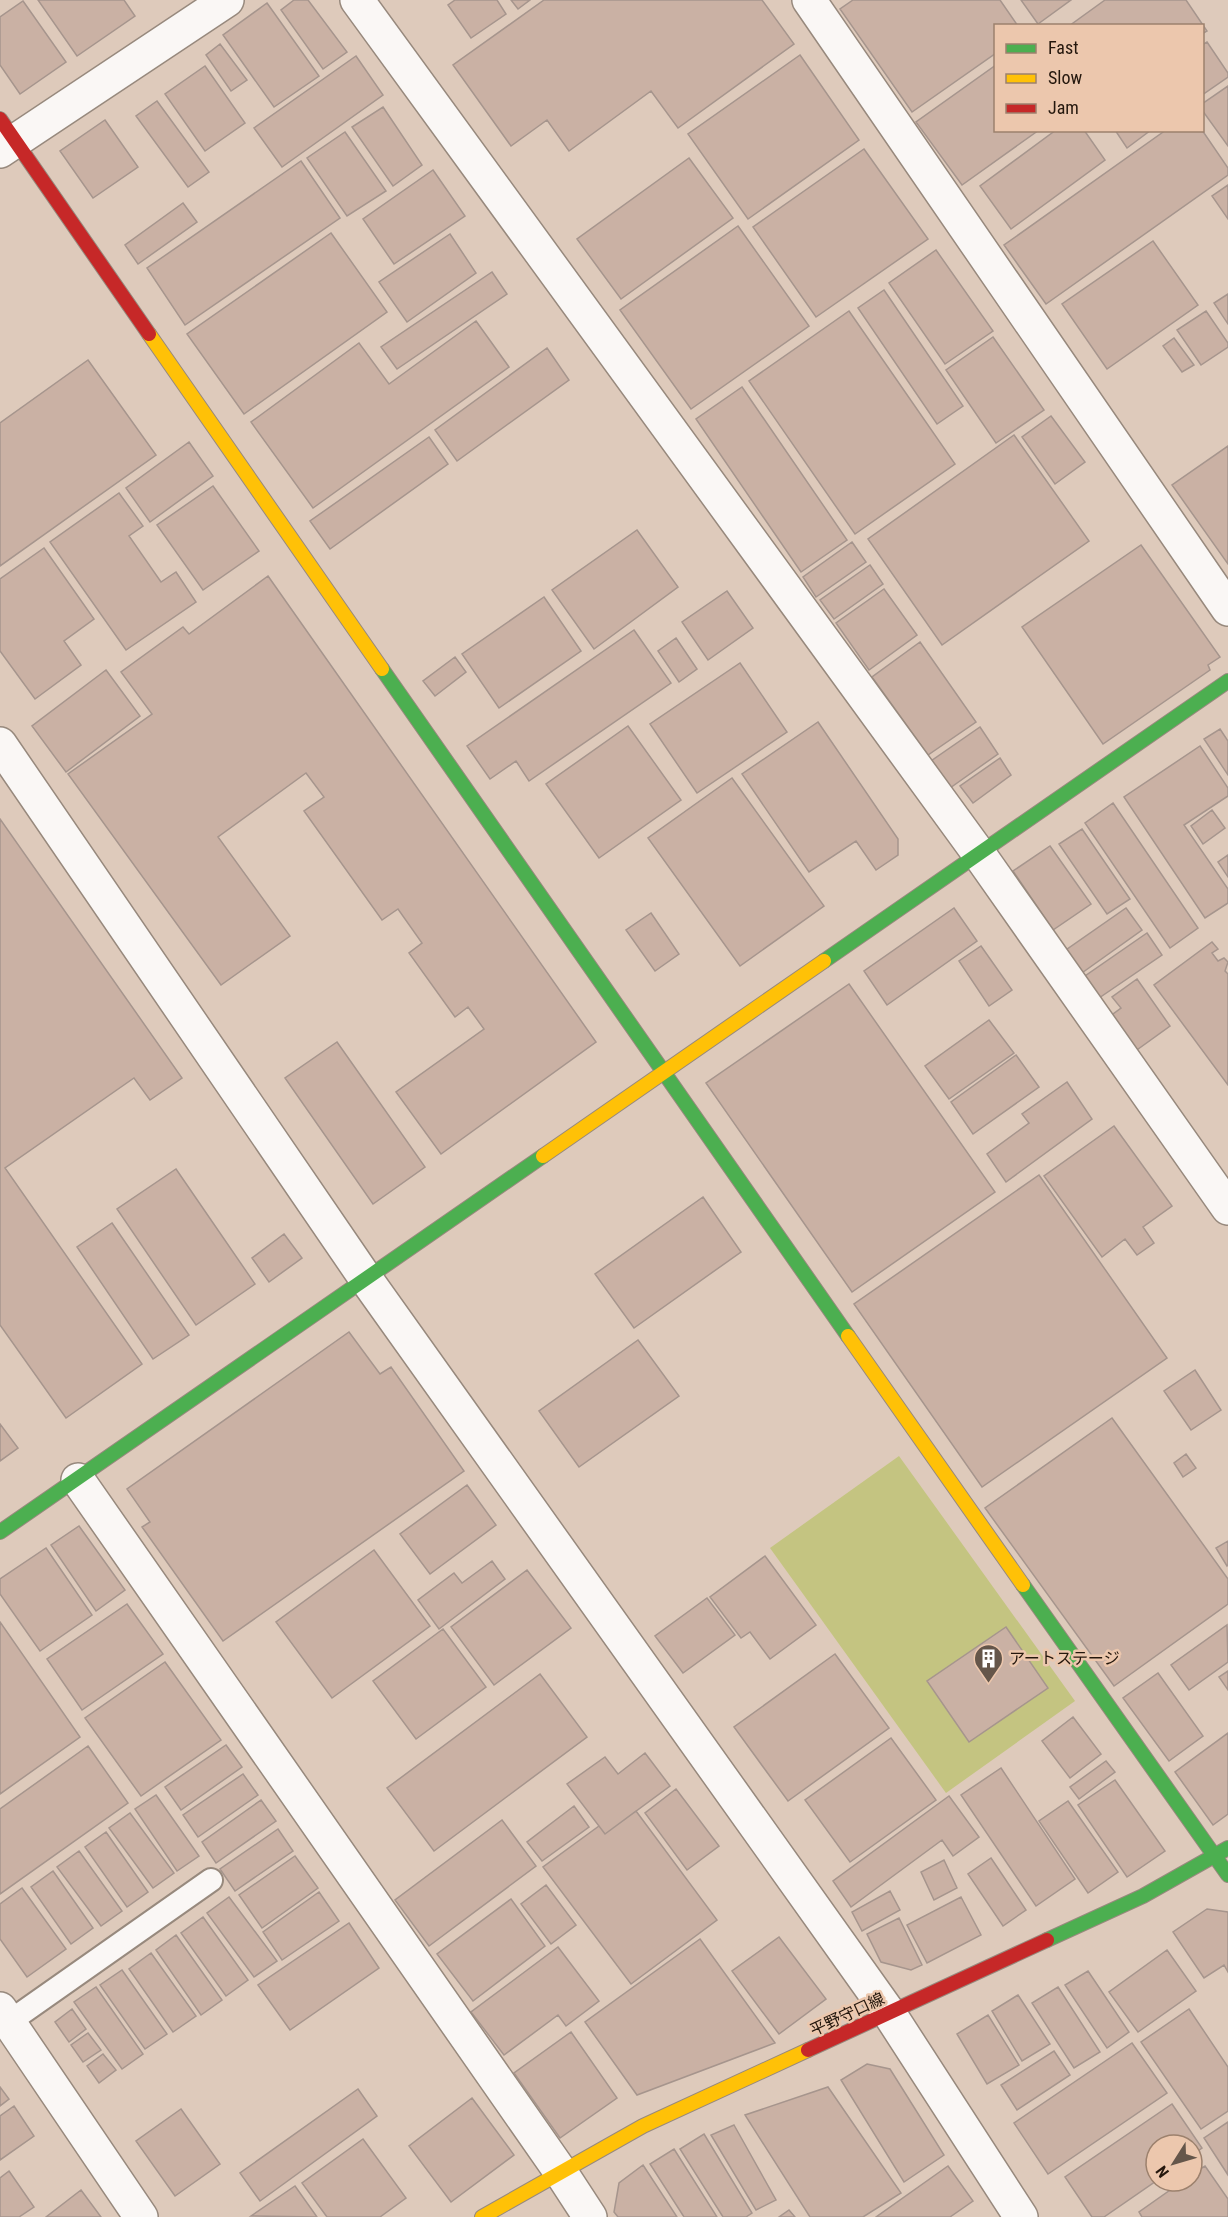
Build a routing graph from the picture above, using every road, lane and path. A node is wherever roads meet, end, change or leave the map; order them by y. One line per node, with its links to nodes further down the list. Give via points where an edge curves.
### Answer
1 (227, 0): 4 (street)
2 (357, 0): 8 (street)
3 (809, 0): 5 (street)
4 (5, 137): 9 (street)
5 (1228, 609)
6 (1228, 681): 8 (street)
7 (0, 744): 11 (street)
8 (979, 854): 9 (street); 10 (street)
9 (663, 1074): 11 (street); 15 (street)
10 (1228, 1208)
11 (366, 1279): 12 (street); 18 (street)
12 (78, 1480): 13 (street); 20 (street)
13 (0, 1532)
14 (1228, 1848): 15 (street, 平野守口線)
15 (1216, 1857): 16 (street); 18 (street, 平野守口線, via 1143,1896)
16 (1228, 1875)
17 (211, 1880): 19 (lane)
18 (889, 2013): 20 (street, 平野守口線, via 643,2126); 24 (street)
19 (5, 2016): 21 (street)
20 (560, 2171): 22 (street, 平野守口線); 23 (street)
21 (141, 2217)
22 (482, 2217)
23 (590, 2217)
24 (1021, 2217)

